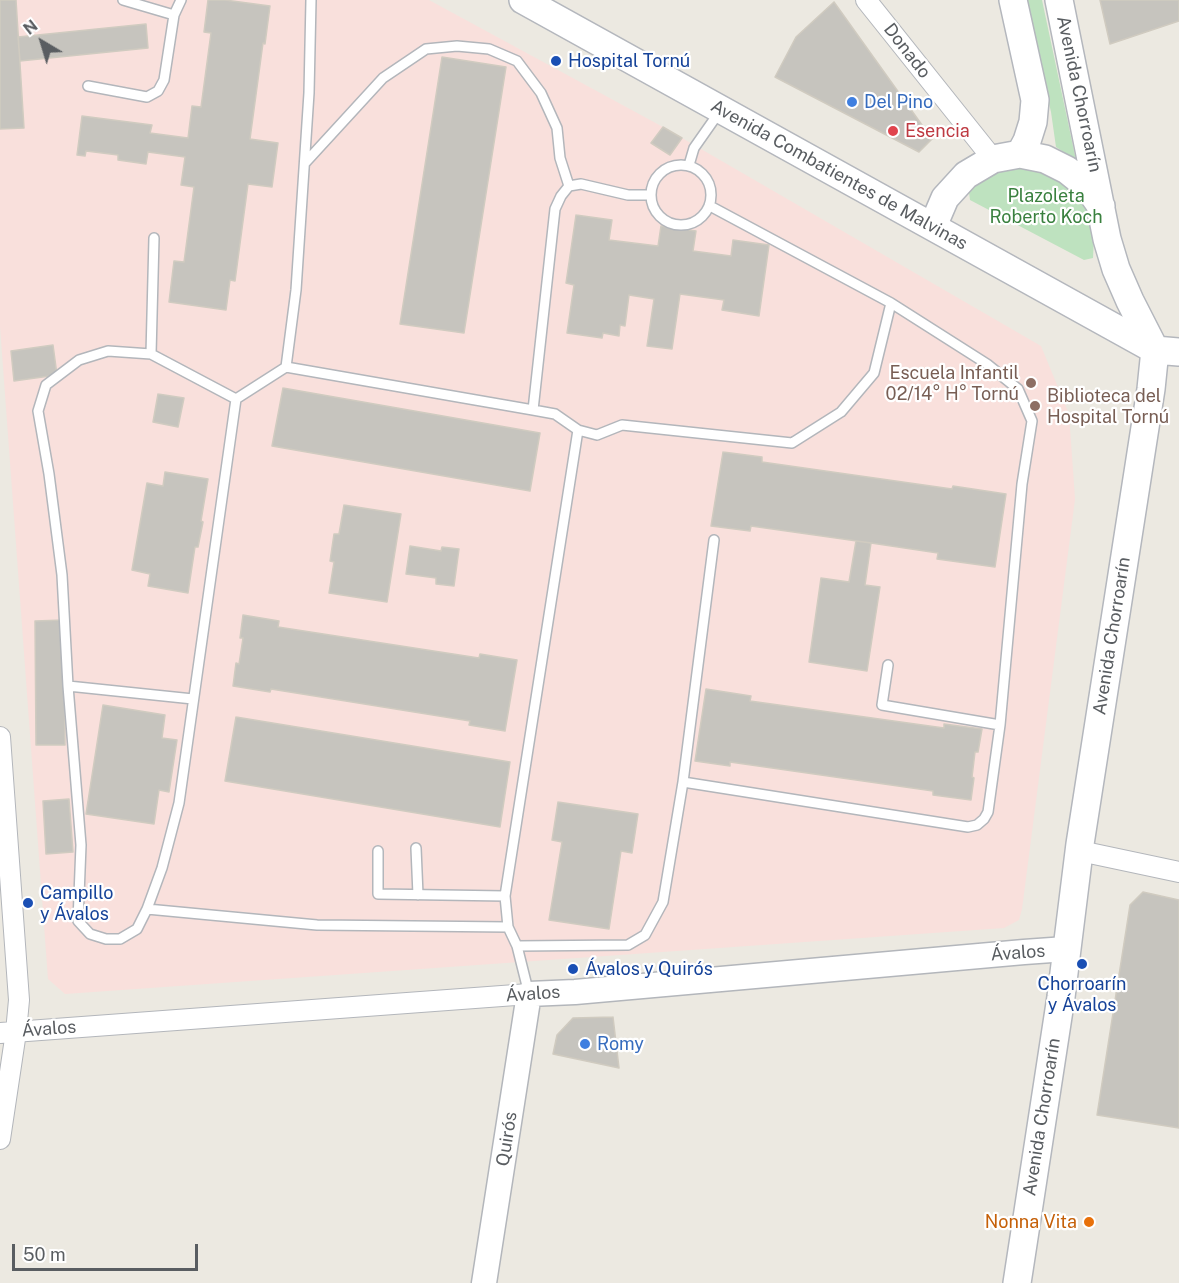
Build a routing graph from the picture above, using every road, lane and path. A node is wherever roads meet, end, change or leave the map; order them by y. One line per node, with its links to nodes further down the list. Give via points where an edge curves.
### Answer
1 (123, 0): 8 (lane)
2 (181, 0): 8 (lane)
3 (311, 0): 13 (lane)
4 (523, 0): 10 (main road, Avenida Combatientes de Malvinas)
5 (866, 0): 12 (street, Donado)
6 (1013, 0): 11 (main road, via 1035,100 1033,122)
7 (1059, 0): 18 (main road, Avenida Chorroarín)
8 (174, 15): 9 (lane, via 164,80 158,91 147,96)
9 (88, 86)
10 (722, 110): 14 (lane, via 694,148); 19 (main road, Avenida Combatientes de Malvinas)
11 (1020, 154): 12 (main road); 18 (main road, via 1045,159 1067,170 1087,186)
12 (993, 159): 19 (main road, via 966,174 945,198)
13 (305, 163): 15 (lane, via 383,78 426,49 457,46 489,49 517,61 541,93 557,128 560,158); 24 (lane)
14 (689, 165): 16 (lane, via 669,167 662,172); 17 (lane, via 709,181)
15 (569, 186): 16 (lane, via 581,184 628,195); 26 (lane, via 555,208)
16 (651, 195): 17 (lane, via 657,214 674,225 693,223)
17 (710, 206): 21 (lane)
18 (1102, 207): 22 (main road, Avenida Chorroarín, via 1107,239 1130,301)
19 (933, 226): 22 (main road, Avenida Combatientes de Malvinas)
20 (154, 238): 23 (lane)
21 (891, 303): 27 (lane, via 874,373 841,412 792,444 622,425 597,435); 32 (lane, via 987,364 1017,389 1032,421 1022,484)
22 (1167, 351): 37 (main road, Avenida Chorroarín, via 1151,389)
23 (151, 354): 25 (lane); 30 (lane, via 108,351 79,360 46,385 38,411 62,575)
24 (286, 367): 25 (lane); 26 (lane)
25 (236, 399): 31 (lane)
26 (533, 410): 27 (lane, via 555,414)
27 (578, 430): 40 (lane)
28 (714, 540): 34 (lane)
29 (888, 665): 32 (lane, via 882,705)
30 (68, 686): 31 (lane); 41 (lane, via 81,845 78,921 90,934 120,939 137,929)
31 (193, 699): 41 (lane, via 179,803)
32 (1000, 725): 34 (lane, via 988,812 977,825 968,827)
33 (0, 737): 46 (street, via 19,1000)
34 (683, 782): 43 (lane, via 663,902 645,935 628,945)
35 (416, 848): 39 (lane)
36 (378, 851): 39 (lane, via 378,894)
37 (1080, 851): 38 (street); 44 (main road, Avenida Chorroarín)
38 (1179, 872)
39 (418, 895): 40 (lane)
40 (505, 896): 42 (lane)
41 (147, 909): 42 (lane, via 316,925)
42 (508, 927): 43 (lane)
43 (517, 946): 45 (lane)
44 (1066, 949): 45 (street, Ávalos); 49 (main road, Avenida Chorroarín)
45 (529, 994): 46 (street, Ávalos); 48 (street, Quirós)
46 (8, 1032): 47 (street)
47 (0, 1139)
48 (484, 1283)
49 (1017, 1283)

